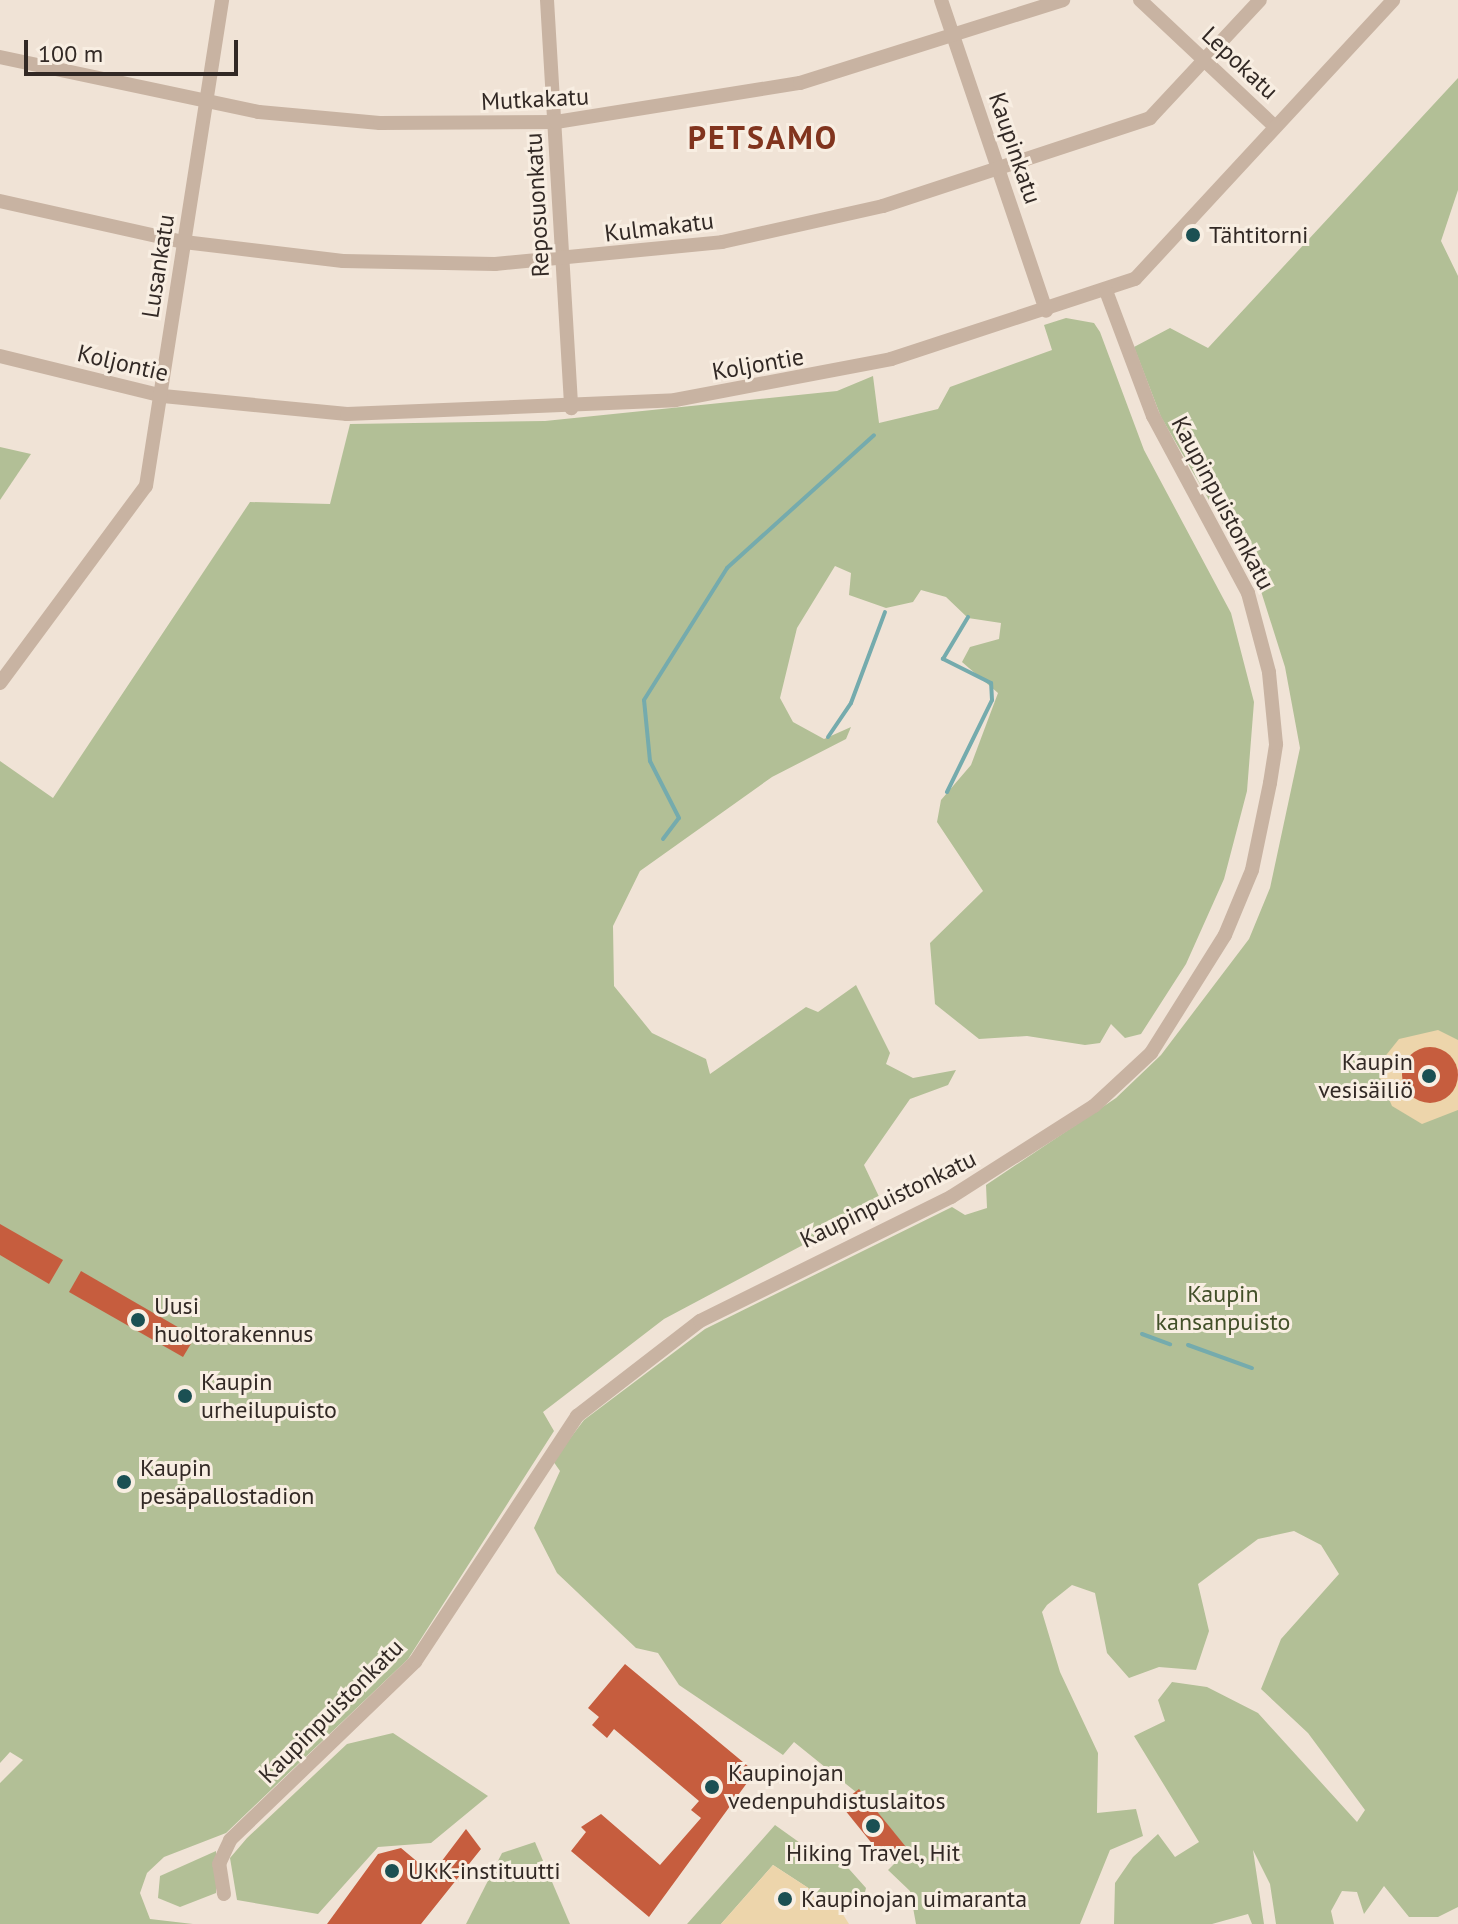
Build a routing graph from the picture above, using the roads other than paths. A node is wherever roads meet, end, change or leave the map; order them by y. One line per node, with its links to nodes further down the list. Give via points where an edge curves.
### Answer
1 (222, 0): 11 (street, Lusankatu)
2 (547, 0): 12 (street, Reposuonkatu)
3 (941, 0): 8 (street, Kaupinkatu)
4 (1063, 0): 8 (street, Mutkakatu)
5 (1140, 0): 10 (street, Lepokatu)
6 (1260, 0): 10 (street, Kulmakatu)
7 (1393, 0): 13 (street, Koljontie)
8 (954, 38): 12 (street, Mutkakatu, via 800,83); 14 (street, Kaupinkatu)
9 (0, 57): 11 (street, Mutkakatu)
10 (1205, 60): 13 (street, Lepokatu); 14 (street, Kulmakatu, via 1150,118)
11 (207, 105): 12 (street, Mutkakatu, via 380,123); 16 (street, Lusankatu)
12 (554, 122): 17 (street, Reposuonkatu)
13 (1273, 125): 18 (street, Koljontie, via 1147,270)
14 (999, 169): 17 (street, Kulmakatu, via 763,235); 19 (street, Kaupinkatu)
15 (0, 201): 16 (street, Kulmakatu)
16 (184, 242): 17 (street, Kulmakatu, via 343,261); 21 (street, Lusankatu)
17 (562, 258): 22 (street, Reposuonkatu)
18 (1106, 291): 19 (street, Koljontie); 24 (street, Kaupinpuistonkatu, via 1153,416 1248,593 1269,672 1276,744 1270,783 1252,870 1225,935 1151,1053 1109,1094 951,1197 769,1281 669,1341 577,1416 404,1676 230,1840 219,1864)
19 (1046, 311): 22 (street, Koljontie, via 804,379)
20 (0, 356): 21 (street, Koljontie)
21 (163, 396): 22 (street, Koljontie, via 347,414); 23 (street, Lusankatu, via 137,504)
22 (571, 408)
23 (0, 683)
24 (224, 1894)

